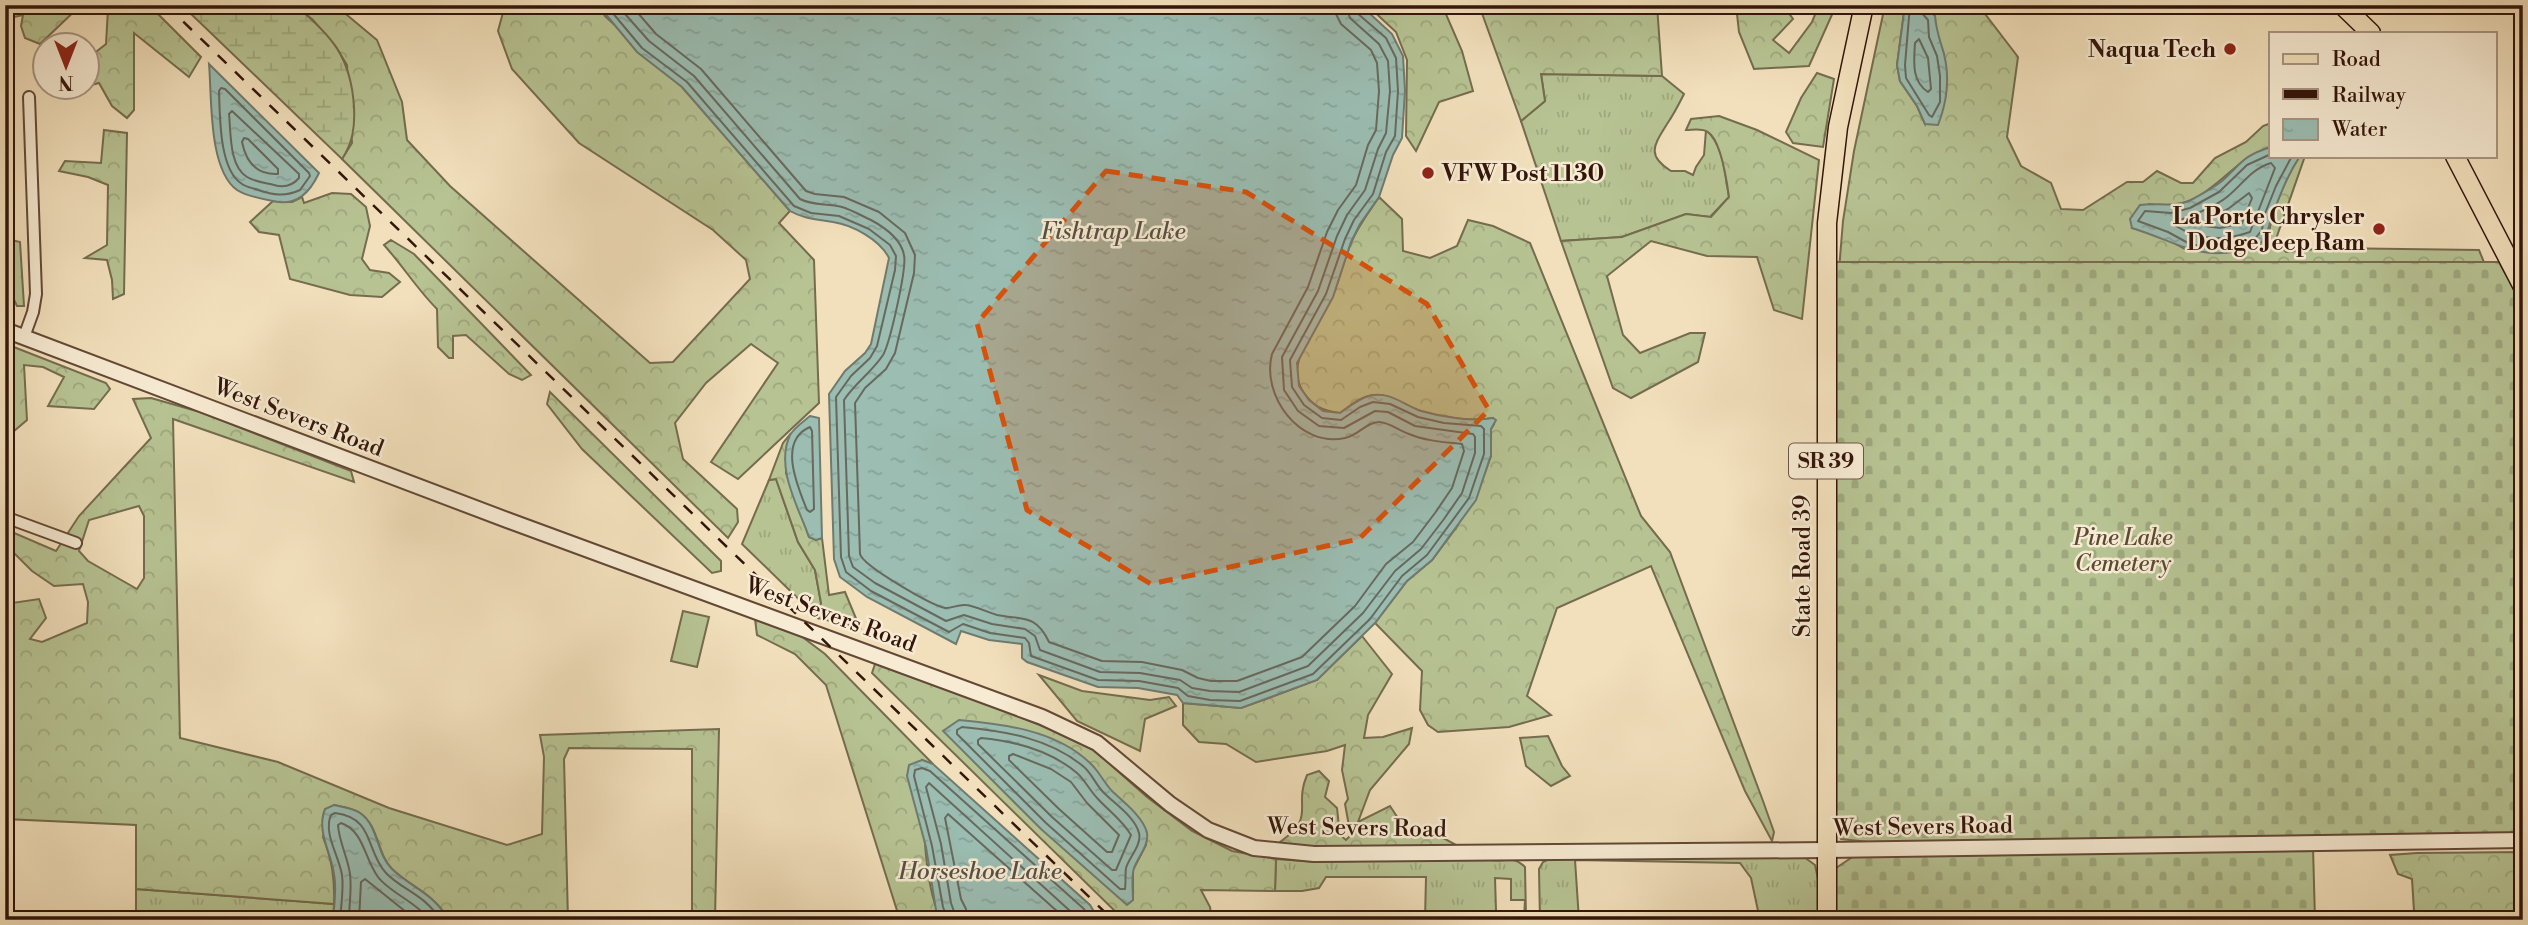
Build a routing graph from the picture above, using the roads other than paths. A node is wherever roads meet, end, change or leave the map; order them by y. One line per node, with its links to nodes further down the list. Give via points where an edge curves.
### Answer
1 (1864, 5): 12 (main road, State Road 39 / SR 39, via 1838,127 1827,223)
2 (2342, 5): 3 (main road)
3 (2370, 32)
4 (29, 97): 8 (street, via 36,294)
5 (2456, 158): 6 (main road)
6 (2523, 288)
7 (5, 330): 8 (street, West Severs Road)
8 (24, 337): 12 (street, West Severs Road, via 1042,717 1097,743 1192,821 1254,848 1314,854)
9 (5, 517): 10 (street)
10 (76, 543)
11 (2523, 840): 12 (street, West Severs Road)
12 (1827, 850): 13 (main road, State Road 39 / SR 39)
13 (1827, 920)

